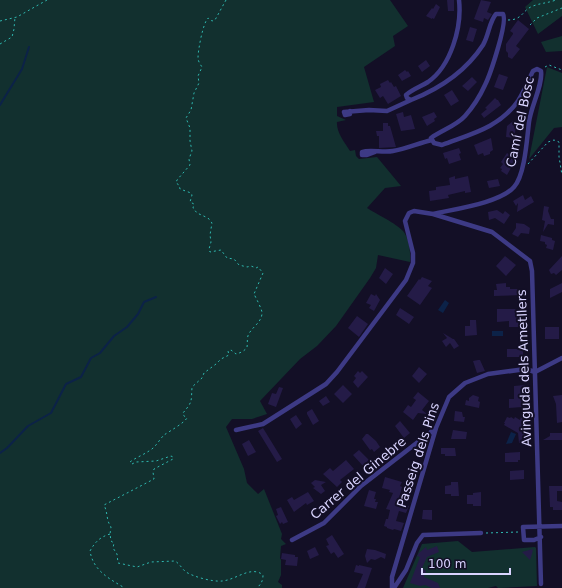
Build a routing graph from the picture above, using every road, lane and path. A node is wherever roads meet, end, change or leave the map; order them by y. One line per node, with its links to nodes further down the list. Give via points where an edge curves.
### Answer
1 (47, 0): 6 (path)
2 (226, 0): 30 (path, via 215,20 206,20 200,38 198,58 202,67 191,110 186,118 190,128 192,150 190,165 176,183 180,189 191,193 190,202 194,204 197,213 208,218 212,224 210,252 221,250 227,258 239,265 260,268 263,273 254,294 262,315 250,331 244,350 236,354 228,351 229,354 204,373 192,387 191,403 183,413 186,421 163,436 149,452 130,462 156,462 171,456 173,459 154,469 154,479 104,505 107,522 111,527)
3 (459, 0): 13 (street, via 460,9 453,48 445,64 436,74 406,95 406,98)
4 (556, 0): 7 (path, via 533,6 515,20)
5 (562, 8): 9 (path, via 537,18)
6 (15, 17): 8 (path); 10 (path, via 12,37)
7 (505, 19): 13 (street, via 503,14 496,14 483,44 460,72 447,82); 15 (street, via 486,84 476,101 465,117 439,132 431,138)
8 (0, 21)
9 (530, 25)
10 (0, 44)
11 (562, 70): 12 (path, via 549,65)
12 (541, 72): 15 (street, Camí del Bosc, via 537,69 533,71 518,100 494,124 442,145); 17 (street, Camí del Bosc, via 542,78 529,121)
13 (411, 100): 14 (street, via 387,111)
14 (350, 111)
15 (432, 140): 16 (street, via 393,151)
16 (375, 152)
17 (522, 168): 18 (path, via 529,164 548,142 554,140 559,142); 19 (street, Camí del Bosc, via 514,187 496,199)
18 (562, 175)
19 (454, 209): 20 (street, Camí del Bosc); 21 (street, via 450,215)
20 (433, 214): 21 (street, Avinguda dels Ametllers); 25 (street, via 414,211 409,213 405,221 413,263 406,280 326,384 263,424)
21 (453, 220): 23 (street, Avinguda dels Ametllers, via 492,232 530,261)
22 (562, 358): 23 (street)
23 (535, 372): 24 (street, Passeig dels Pins, via 526,369 488,374 465,382 449,397); 27 (street, Avinguda dels Ametllers)
24 (436, 428): 32 (street, Carrer del Ginebre, via 361,486 324,523); 36 (street, Passeig dels Pins, via 392,577)
25 (236, 430)
26 (562, 526): 27 (street)
27 (540, 527): 28 (street, via 523,527); 31 (street, Avinguda dels Ametllers)
28 (524, 531): 29 (path); 31 (street, via 524,540)
29 (482, 533): 36 (street, via 423,535 406,570)
30 (110, 534): 34 (path, via 95,542 90,551 91,560 103,575); 35 (path, via 118,563 137,567 151,562 175,561 194,575 223,581 253,571 259,572 263,575 263,580)
31 (541, 537): 33 (street, Avinguda dels Ametllers)
32 (292, 540)
33 (541, 584)
34 (124, 588)
35 (257, 588)
36 (393, 588)

